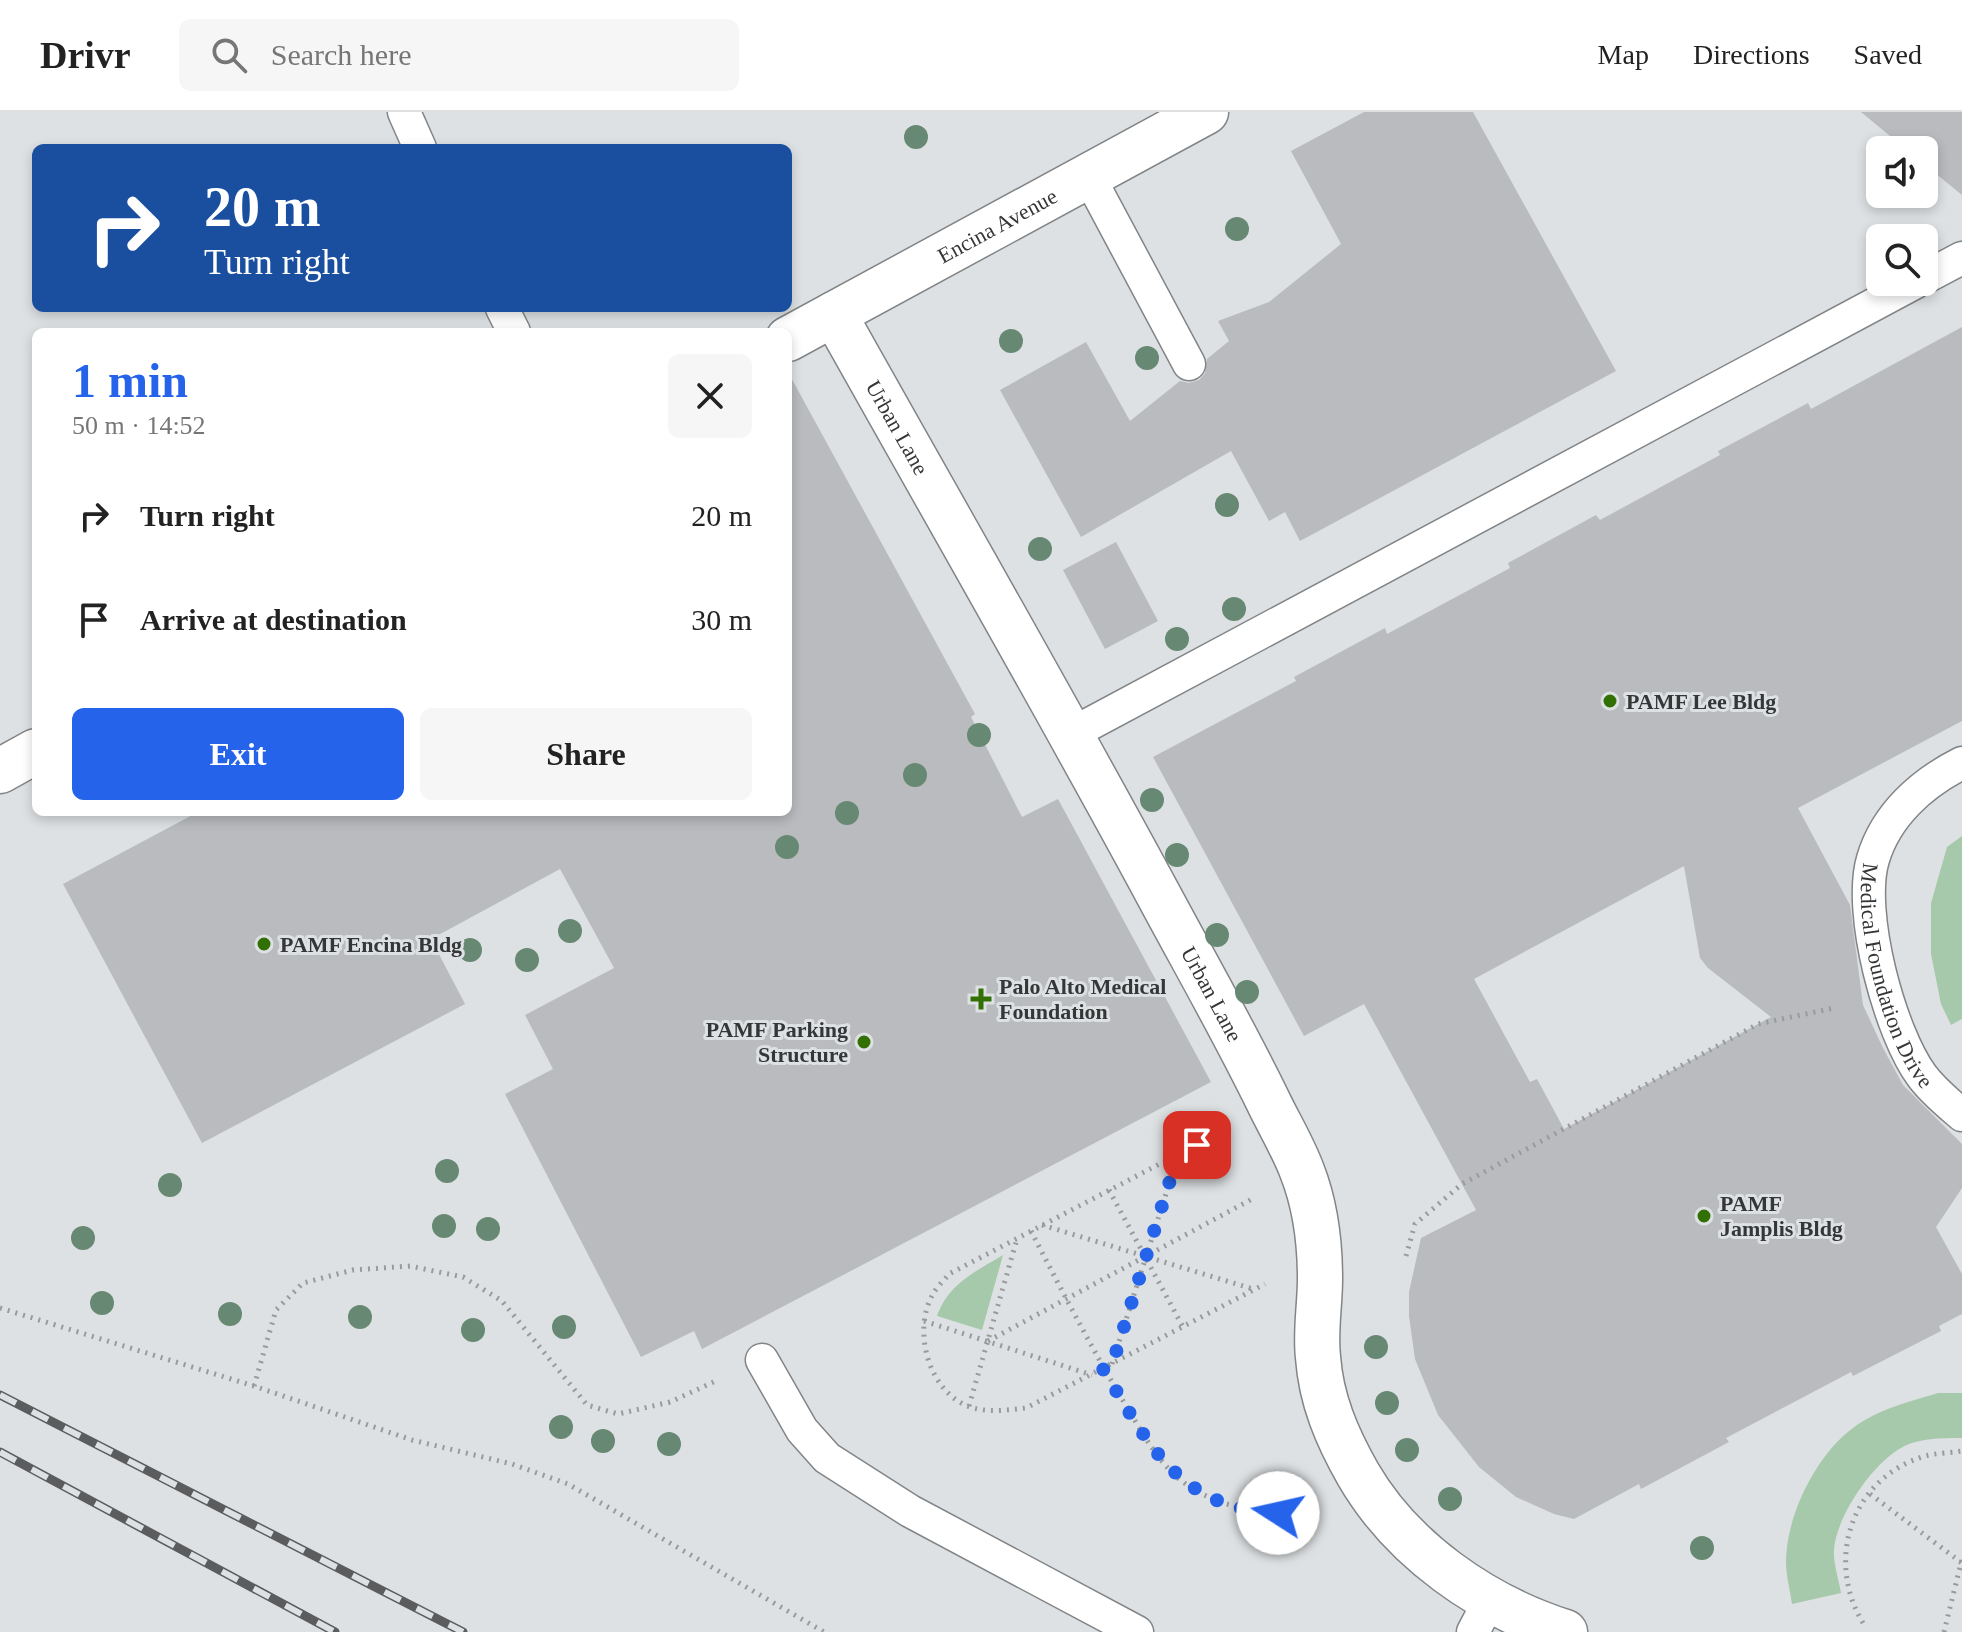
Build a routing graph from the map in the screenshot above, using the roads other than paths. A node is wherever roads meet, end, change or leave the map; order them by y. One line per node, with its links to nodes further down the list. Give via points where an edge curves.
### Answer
1 (404, 112): 3 (lane)
2 (1206, 112): 4 (street, Encina Avenue)
3 (418, 144)
4 (1088, 175): 8 (street, Encina Avenue); 10 (lane)
5 (1962, 258): 6 (lane)
6 (1938, 271)
7 (1890, 296): 11 (lane)
8 (834, 314): 9 (street, Encina Avenue); 11 (street, Urban Lane)
9 (792, 337)
10 (1189, 364)
11 (1071, 734): 17 (street, Urban Lane, via 1303,1172 1320,1277 1318,1360 1334,1427 1388,1516 1455,1578)
12 (32, 753): 14 (street)
13 (1962, 763): 15 (lane, Medical Foundation Drive, via 1913,795 1895,818 1872,861 1868,896 1883,987 1900,1037 1923,1077)
14 (0, 771)
15 (1962, 1115)
16 (762, 1360): 18 (lane, via 802,1430 827,1458 910,1511)
17 (1482, 1616): 19 (street, Urban Lane)
18 (1137, 1632)
19 (1565, 1632)

